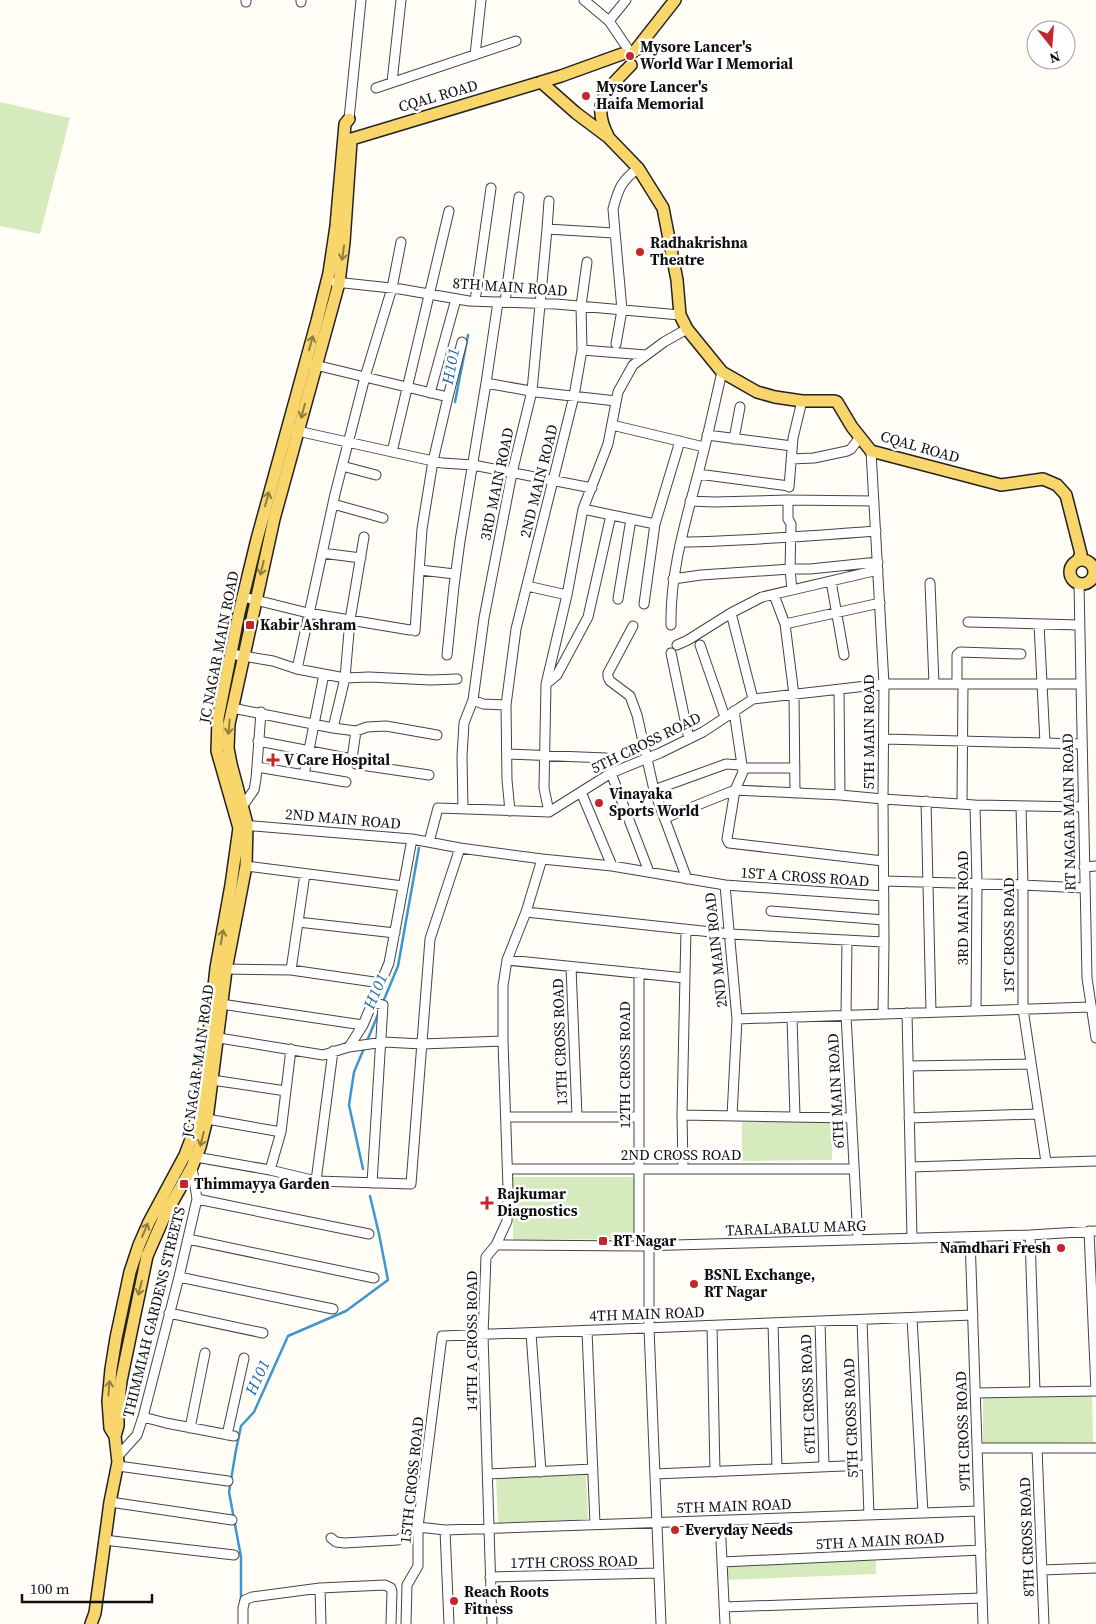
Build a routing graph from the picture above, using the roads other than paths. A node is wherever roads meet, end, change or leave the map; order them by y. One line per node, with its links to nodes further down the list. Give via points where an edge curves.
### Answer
1 (361, 0): 14 (street, JC NAGAR MAIN ROAD)
2 (401, 0): 11 (street)
3 (481, 0): 10 (street)
4 (584, 0): 7 (street)
5 (626, 0): 7 (street)
6 (675, 0): 9 (main road, CQAL ROAD)
7 (609, 21): 9 (street)
8 (516, 41): 10 (street)
9 (628, 51): 12 (main road, CQAL ROAD); 15 (main road, CQAL ROAD, via 638,55 637,60 611,85 599,112)
10 (475, 55): 11 (street)
11 (392, 82): 13 (street)
12 (541, 82): 15 (main road, CQAL ROAD); 16 (main road, CQAL ROAD)
13 (376, 88)
14 (349, 119): 16 (main road, JC NAGAR MAIN ROAD, via 352,124)
15 (608, 137): 17 (main road, CQAL ROAD)
16 (348, 140): 22 (main road, JC NAGAR MAIN ROAD)
17 (638, 168): 24 (street, via 623,180 617,193 613,209); 37 (main road, CQAL ROAD, via 665,214)
18 (491, 188): 32 (street)
19 (519, 197): 33 (street)
20 (550, 201): 23 (street, 3RD MAIN ROAD)
21 (449, 212): 30 (street)
22 (341, 226): 27 (main road, JC NAGAR MAIN ROAD); 28 (main road, JC NAGAR MAIN ROAD, one-way to 28)
23 (547, 229): 24 (street); 34 (street, 3RD MAIN ROAD)
24 (614, 233): 36 (street)
25 (401, 242): 29 (street)
26 (587, 262): 35 (street, 2ND MAIN ROAD)
27 (326, 282): 28 (street, 8TH MAIN ROAD); 43 (main road, JC NAGAR MAIN ROAD, one-way to 27)
28 (338, 283): 29 (street, 8TH MAIN ROAD); 43 (main road, JC NAGAR MAIN ROAD)
29 (392, 288): 30 (street, 8TH MAIN ROAD); 45 (street)
30 (428, 294): 31 (street, 8TH MAIN ROAD); 47 (street)
31 (456, 299): 32 (street, 8TH MAIN ROAD); 49 (street)
32 (475, 301): 33 (street, 8TH MAIN ROAD)
33 (502, 302): 34 (street, 8TH MAIN ROAD); 46 (street)
34 (539, 303): 35 (street, 8TH MAIN ROAD); 48 (street, 3RD MAIN ROAD)
35 (580, 306): 36 (street, 8TH MAIN ROAD); 41 (street, 2ND MAIN ROAD)
36 (622, 310): 37 (street, 8TH MAIN ROAD); 40 (street)
37 (680, 315): 38 (main road, CQAL ROAD)
38 (687, 329): 42 (street); 44 (main road, CQAL ROAD)
39 (462, 342): 51 (street)
40 (616, 344)
41 (582, 350): 42 (street); 50 (street, 2ND MAIN ROAD)
42 (646, 355): 52 (street, via 633,364)
43 (310, 364): 45 (street); 56 (main road, JC NAGAR MAIN ROAD)
44 (722, 372): 53 (main road, CQAL ROAD, via 757,392); 57 (street)
45 (365, 377): 47 (street); 60 (street)
46 (486, 383): 48 (street); 68 (street)
47 (407, 387): 49 (street); 65 (street)
48 (532, 391): 50 (street); 70 (street, 3RD MAIN ROAD)
49 (430, 393): 51 (street)
50 (574, 396): 52 (street); 73 (street, 2ND MAIN ROAD)
51 (448, 397): 67 (street)
52 (616, 401): 55 (street)
53 (802, 401): 58 (main road, CQAL ROAD, via 837,402); 62 (street)
54 (740, 407): 59 (street)
55 (612, 425): 61 (street); 74 (street)
56 (293, 430): 60 (street); 103 (main road, JC NAGAR MAIN ROAD, one-way to 56, via 268,496); 105 (main road, JC NAGAR MAIN ROAD, one-way to 105)
57 (707, 435): 59 (street); 63 (street)
58 (860, 437): 64 (main road, CQAL ROAD); 66 (street, via 847,451)
59 (734, 439): 62 (street)
60 (348, 442): 65 (street); 69 (street)
61 (680, 442): 63 (street); 83 (street)
62 (792, 446): 66 (street)
63 (704, 447): 71 (street)
64 (871, 451): 77 (street, 5TH MAIN ROAD); 90 (main road, CQAL ROAD, via 1002,485 1043,478 1057,485 1066,495 1080,554)
65 (392, 452): 67 (street)
66 (791, 459): 71 (street, via 789,487)
67 (433, 461): 68 (street); 93 (street, via 422,529)
68 (472, 465): 70 (street); 94 (street)
69 (342, 466): 72 (street); 78 (street)
70 (512, 473): 73 (street); 139 (street, 3RD MAIN ROAD, via 484,618)
71 (698, 474): 76 (street)
72 (376, 475)
73 (552, 481): 74 (street); 99 (street, 2ND MAIN ROAD)
74 (592, 488): 79 (street)
75 (788, 500): 76 (street); 77 (street); 85 (street)
76 (690, 501): 87 (street)
77 (874, 501): 84 (street, 5TH MAIN ROAD)
78 (333, 504): 81 (street); 88 (street)
79 (583, 509): 80 (street); 101 (street)
80 (611, 515): 82 (street); 130 (street, via 588,617 557,676)
81 (383, 518)
82 (631, 519): 83 (street); 104 (street)
83 (656, 524): 107 (street)
84 (876, 532): 85 (street); 91 (street, 5TH MAIN ROAD)
85 (791, 536): 87 (street); 92 (street)
86 (364, 537): 89 (street)
87 (681, 542): 95 (street)
88 (322, 553): 89 (street); 109 (street)
89 (361, 558): 111 (street)
90 (1087, 562): 97 (main road, via 1093,566 1094,572); 97 (main road, via 1072,565 1070,573 1072,580)
91 (878, 566): 92 (street); 96 (street); 106 (street, 5TH MAIN ROAD)
92 (790, 569): 95 (street); 100 (street)
93 (420, 570): 94 (street); 111 (street, via 412,630)
94 (455, 574): 123 (street)
95 (673, 579): 115 (street)
96 (831, 581): 100 (street); 108 (street)
97 (1088, 583): 116 (street, RT NAGAR MAIN ROAD)
98 (930, 584): 132 (street)
99 (527, 586): 101 (street); 140 (street, 2ND MAIN ROAD, via 516,629)
100 (792, 590): 102 (street)
101 (567, 595): 130 (street)
102 (774, 595): 110 (street); 113 (street)
103 (243, 597): 105 (street); 121 (main road, JC NAGAR MAIN ROAD)
104 (618, 599)
105 (255, 600): 109 (street); 125 (main road, JC NAGAR MAIN ROAD)
106 (880, 603): 108 (street); 131 (street, 5TH MAIN ROAD)
107 (644, 604)
108 (837, 612): 113 (street); 124 (street)
109 (308, 613): 111 (street); 126 (street)
110 (731, 613): 118 (street); 138 (street)
111 (350, 620): 128 (street)
112 (968, 622): 114 (street)
113 (785, 624): 137 (street)
114 (1039, 624): 116 (street); 134 (street)
115 (671, 625)
116 (1079, 625): 135 (street, RT NAGAR MAIN ROAD)
117 (633, 626): 159 (street, via 608,677 630,696 638,715)
118 (677, 645)
119 (700, 645): 144 (street)
120 (671, 653): 150 (street)
121 (231, 654): 125 (street); 179 (main road, JC NAGAR MAIN ROAD, via 218,718 216,750)
122 (1021, 654): 133 (street, via 960,652 957,658)
123 (447, 655)
124 (844, 655)
125 (244, 656): 126 (street); 141 (main road, JC NAGAR MAIN ROAD)
126 (297, 669): 127 (street)
127 (324, 674): 128 (street); 145 (street)
128 (345, 678): 129 (street); 146 (street)
129 (457, 679)
130 (546, 684): 157 (street)
131 (884, 684): 132 (street, 5TH CROSS ROAD); 136 (street, 5TH CROSS ROAD); 149 (street, 5TH MAIN ROAD)
132 (934, 684): 133 (street, 5TH CROSS ROAD)
133 (960, 684): 134 (street, 5TH CROSS ROAD); 152 (street)
134 (1042, 684): 135 (street, 5TH CROSS ROAD); 153 (street)
135 (1081, 684): 154 (street, RT NAGAR MAIN ROAD)
136 (839, 690): 137 (street, 5TH CROSS ROAD); 172 (street)
137 (794, 695): 138 (street, 5TH CROSS ROAD); 163 (street)
138 (753, 699): 142 (street, 5TH CROSS ROAD)
139 (474, 700): 140 (street, via 483,704); 180 (street, 3RD MAIN ROAD, via 464,723)
140 (506, 705): 156 (street, 2ND MAIN ROAD)
141 (232, 708): 143 (street); 179 (main road, JC NAGAR MAIN ROAD, one-way to 179, via 228,748)
142 (734, 711): 144 (street, 5TH CROSS ROAD); 162 (street)
143 (260, 712): 145 (street); 151 (street)
144 (724, 717): 150 (street, 5TH CROSS ROAD)
145 (314, 724): 146 (street); 155 (street)
146 (333, 728): 147 (street)
147 (356, 731): 148 (street, via 386,726); 160 (street)
148 (437, 735)
149 (884, 738): 152 (street); 173 (street, 5TH MAIN ROAD)
150 (689, 739): 159 (street, 5TH CROSS ROAD)
151 (258, 740): 155 (street); 161 (street)
152 (963, 741): 153 (street); 175 (street)
153 (1045, 743): 154 (street)
154 (1082, 744): 178 (street, RT NAGAR MAIN ROAD)
155 (309, 750): 160 (street); 165 (street)
156 (508, 754): 157 (street); 181 (street, 2ND MAIN ROAD)
157 (545, 756): 158 (street); 182 (street, via 544,788)
158 (606, 758)
159 (647, 758): 164 (street, 5TH CROSS ROAD); 168 (street)
160 (352, 759): 166 (street, via 356,764)
161 (257, 767): 165 (street); 179 (street, via 254,790)
162 (743, 768): 163 (street); 168 (street, via 726,764); 169 (street)
163 (795, 768): 171 (street)
164 (610, 773): 170 (street, 5TH CROSS ROAD); 194 (street)
165 (304, 775): 167 (street)
166 (429, 775)
167 (346, 782)
168 (654, 790): 183 (street)
169 (735, 790): 171 (street); 183 (street); 189 (street, via 729,843)
170 (581, 792): 182 (street, 5TH CROSS ROAD); 191 (street)
171 (795, 793): 172 (street)
172 (840, 795): 173 (street)
173 (883, 799): 174 (street); 189 (street, 5TH MAIN ROAD)
174 (926, 801): 175 (street); 198 (street)
175 (962, 804): 176 (street)
176 (975, 805): 177 (street); 199 (street, 3RD MAIN ROAD)
177 (1021, 806): 178 (street); 201 (street, 1ST CROSS ROAD)
178 (1083, 807): 193 (street, RT NAGAR MAIN ROAD)
179 (238, 808): 184 (main road, JC NAGAR MAIN ROAD)
180 (463, 809): 181 (street); 186 (street, via 438,808)
181 (510, 811): 182 (street)
182 (549, 812)
183 (665, 818): 196 (street)
184 (242, 825): 185 (street, 2ND MAIN ROAD); 190 (main road, JC NAGAR MAIN ROAD); 216 (main road, JC NAGAR MAIN ROAD, one-way to 184)
185 (412, 840): 186 (street, 2ND MAIN ROAD); 202 (street)
186 (429, 842): 187 (street, 2ND MAIN ROAD)
187 (460, 848): 188 (street, 2ND MAIN ROAD); 238 (street, via 430,939)
188 (542, 859): 191 (street, 2ND MAIN ROAD); 206 (street, 14TH A CROSS ROAD)
189 (883, 861): 197 (street, 5TH MAIN ROAD)
190 (246, 866): 195 (street); 216 (main road, JC NAGAR MAIN ROAD)
191 (612, 866): 194 (street, 2ND MAIN ROAD)
192 (1096, 866): 193 (street)
193 (1084, 867): 203 (street, RT NAGAR MAIN ROAD)
194 (649, 872): 196 (street, 2ND MAIN ROAD)
195 (305, 874): 202 (street); 208 (street)
196 (687, 879): 200 (street, 2ND MAIN ROAD)
197 (884, 881): 198 (street); 204 (street, 5TH MAIN ROAD)
198 (929, 883): 199 (street); 226 (street)
199 (978, 884): 201 (street); 225 (street, 3RD MAIN ROAD)
200 (725, 885): 204 (street, 1ST A CROSS ROAD); 211 (street, 2ND MAIN ROAD)
201 (1023, 885): 203 (street); 224 (street, 1ST CROSS ROAD)
202 (403, 886): 210 (street)
203 (1084, 888): 223 (street, RT NAGAR MAIN ROAD)
204 (884, 896): 207 (street, 5TH MAIN ROAD)
205 (771, 911): 207 (street)
206 (526, 912): 209 (street); 214 (street, 14TH A CROSS ROAD)
207 (884, 920): 213 (street, 5TH MAIN ROAD)
208 (298, 922): 210 (street); 217 (street)
209 (686, 929): 211 (street); 219 (street)
210 (395, 932): 220 (street, via 389,963)
211 (730, 934): 212 (street); 231 (street, 2ND MAIN ROAD)
212 (847, 940): 213 (street); 229 (street, 6TH MAIN ROAD)
213 (884, 942): 228 (street, 5TH MAIN ROAD)
214 (506, 960): 215 (street); 236 (street, 14TH A CROSS ROAD)
215 (572, 967): 218 (street); 249 (street, 13TH CROSS ROAD)
216 (221, 969): 217 (street); 222 (main road, JC NAGAR MAIN ROAD); 234 (main road, JC NAGAR MAIN ROAD)
217 (290, 970): 220 (street)
218 (639, 973): 219 (street); 250 (street, 12TH CROSS ROAD)
219 (685, 978): 247 (street)
220 (380, 983): 221 (street)
221 (372, 1002): 233 (street); 237 (street, via 383,1005)
222 (221, 1004): 233 (street); 234 (main road, JC NAGAR MAIN ROAD)
223 (1090, 1007): 224 (street, 2ND MAIN ROAD); 232 (street, RT NAGAR MAIN ROAD)
224 (1023, 1010): 225 (street, 2ND MAIN ROAD); 242 (street, 1ST CROSS ROAD)
225 (976, 1011): 226 (street, 2ND MAIN ROAD)
226 (932, 1012): 227 (street, 2ND MAIN ROAD)
227 (907, 1013): 228 (street, 2ND MAIN ROAD); 243 (street)
228 (883, 1014): 229 (street, 2ND MAIN ROAD)
229 (846, 1015): 230 (street, 2ND MAIN ROAD); 253 (street, 6TH MAIN ROAD)
230 (792, 1017): 231 (street, 2ND MAIN ROAD); 252 (street)
231 (737, 1019): 251 (street)
232 (1095, 1023): 235 (street, RT NAGAR MAIN ROAD)
233 (363, 1025): 239 (street)
234 (212, 1037): 240 (street); 244 (main road, JC NAGAR MAIN ROAD); 257 (main road, JC NAGAR MAIN ROAD)
235 (1096, 1038)
236 (503, 1041): 238 (street); 248 (street, 14TH A CROSS ROAD)
237 (382, 1043): 238 (street); 239 (street); 267 (street)
238 (422, 1044): 267 (street, via 411,1184)
239 (349, 1047): 241 (street)
240 (291, 1049): 241 (street, via 323,1055); 245 (street)
241 (334, 1051): 266 (street)
242 (1031, 1064): 243 (street); 246 (street, 1ST CROSS ROAD)
243 (908, 1066): 254 (street)
244 (212, 1080): 245 (street); 255 (main road, JC NAGAR MAIN ROAD)
245 (286, 1091): 256 (street)
246 (1038, 1114): 254 (street); 259 (street, 1ST CROSS ROAD)
247 (682, 1115): 251 (street); 261 (street)
248 (506, 1116): 249 (street); 263 (street, 14TH A CROSS ROAD)
249 (577, 1116): 250 (street)
250 (639, 1116): 264 (street, 12TH CROSS ROAD)
251 (732, 1116): 252 (street)
252 (795, 1117): 253 (street)
253 (852, 1118): 262 (street, 6TH MAIN ROAD)
254 (909, 1118): 260 (street)
255 (207, 1119): 256 (street); 257 (main road, JC NAGAR MAIN ROAD, one-way to 257)
256 (281, 1132): 265 (street)
257 (191, 1160): 265 (street); 268 (street, THIMMIAH GARDENS STREETS); 304 (main road, JC NAGAR MAIN ROAD, via 148,1256 121,1381 115,1436)
258 (1096, 1161): 259 (street)
259 (1046, 1162): 260 (street)
260 (910, 1167): 273 (street)
261 (683, 1168): 262 (street, 2ND CROSS ROAD); 264 (street, 2ND CROSS ROAD)
262 (854, 1168): 275 (street, 6TH MAIN ROAD)
263 (508, 1169): 264 (street, 2ND CROSS ROAD); 276 (street, 14TH A CROSS ROAD, via 507,1221)
264 (639, 1169): 277 (street, 12TH CROSS ROAD)
265 (270, 1170): 266 (street)
266 (316, 1181): 267 (street)
267 (372, 1182)
268 (197, 1199): 270 (street); 274 (street, THIMMIAH GARDENS STREETS)
269 (1093, 1231): 271 (street, TARALABALU MARG); 296 (street)
270 (369, 1234)
271 (1030, 1235): 272 (street, TARALABALU MARG); 297 (street)
272 (970, 1237): 273 (street, TARALABALU MARG); 282 (street, 9TH CROSS ROAD)
273 (912, 1238): 275 (street, TARALABALU MARG)
274 (188, 1239): 278 (street, THIMMIAH GARDENS STREETS); 279 (street)
275 (858, 1240): 277 (street, TARALABALU MARG)
276 (496, 1245): 277 (street, TARALABALU MARG); 292 (street, 14TH A CROSS ROAD, via 486,1258)
277 (644, 1246): 288 (street)
278 (179, 1277): 280 (street); 281 (street, THIMMIAH GARDENS STREETS)
279 (374, 1278)
280 (333, 1309)
281 (169, 1313): 290 (street); 299 (street, THIMMIAH GARDENS STREETS)
282 (972, 1315): 283 (street, 4TH MAIN ROAD); 298 (street, 9TH CROSS ROAD)
283 (912, 1318): 284 (street, 4TH MAIN ROAD); 316 (street)
284 (862, 1320): 285 (street, 4TH MAIN ROAD); 305 (street, 5TH CROSS ROAD)
285 (820, 1321): 286 (street, 4TH MAIN ROAD); 306 (street, 6TH CROSS ROAD)
286 (773, 1323): 287 (street, 4TH MAIN ROAD); 308 (street)
287 (712, 1326): 288 (street, 4TH MAIN ROAD); 310 (street)
288 (649, 1328): 289 (street, 4TH MAIN ROAD); 312 (street)
289 (587, 1330): 291 (street, 4TH MAIN ROAD); 307 (street)
290 (263, 1333)
291 (531, 1333): 292 (street, 4TH MAIN ROAD); 309 (street)
292 (483, 1335): 293 (street, 4TH MAIN ROAD); 311 (street, 14TH A CROSS ROAD)
293 (442, 1336): 322 (street, 15TH CROSS ROAD)
294 (205, 1353): 300 (street)
295 (244, 1358): 300 (street, via 231,1435)
296 (1096, 1391): 297 (street)
297 (1035, 1392): 298 (street)
298 (975, 1393): 301 (street, 9TH CROSS ROAD)
299 (143, 1417): 300 (street); 304 (street, THIMMIAH GARDENS STREETS, via 137,1435)
300 (190, 1428)
301 (977, 1448): 302 (street); 315 (street, 9TH CROSS ROAD)
302 (1037, 1448): 303 (street); 331 (street, 8TH CROSS ROAD)
303 (1096, 1448)
304 (118, 1461): 313 (street); 314 (main road)
305 (867, 1465): 306 (street); 317 (street, 5TH CROSS ROAD)
306 (824, 1466): 308 (street)
307 (593, 1469): 309 (street); 321 (street)
308 (776, 1469): 310 (street)
309 (541, 1472): 311 (street)
310 (715, 1472): 312 (street)
311 (488, 1474): 323 (street, 14TH A CROSS ROAD)
312 (655, 1474): 320 (street)
313 (228, 1481)
314 (110, 1502): 318 (street); 326 (main road)
315 (979, 1510): 316 (street, 5TH MAIN ROAD); 327 (street, 9TH CROSS ROAD)
316 (923, 1513): 317 (street, 5TH MAIN ROAD)
317 (869, 1515): 319 (street, 5TH MAIN ROAD)
318 (232, 1520)
319 (720, 1520): 320 (street, 5TH MAIN ROAD); 329 (street)
320 (657, 1522): 321 (street, 5TH MAIN ROAD); 332 (street)
321 (595, 1524): 323 (street, 5TH MAIN ROAD)
322 (418, 1527): 324 (street, 5TH MAIN ROAD); 325 (street, via 398,1540 344,1543); 341 (street, 15TH CROSS ROAD, via 418,1566 407,1585)
323 (489, 1528): 324 (street, 5TH MAIN ROAD); 333 (street, 14TH A CROSS ROAD)
324 (445, 1530): 342 (street)
325 (331, 1538)
326 (104, 1540): 328 (street); 337 (main road)
327 (980, 1550): 329 (street, 5TH A MAIN ROAD); 335 (street, 9TH CROSS ROAD)
328 (234, 1555)
329 (722, 1562): 336 (street)
330 (1096, 1568): 331 (street)
331 (1042, 1570): 347 (street, 8TH CROSS ROAD)
332 (659, 1574): 333 (street, 17TH CROSS ROAD); 344 (street)
333 (490, 1577): 343 (street, 14TH A CROSS ROAD)
334 (320, 1588): 338 (street, via 245,1600); 339 (street); 340 (street, via 386,1585 392,1592)
335 (982, 1598): 336 (street); 346 (street, 9TH CROSS ROAD)
336 (724, 1607): 345 (street)
337 (95, 1620)
338 (243, 1624)
339 (321, 1624)
340 (391, 1624)
341 (406, 1624)
342 (449, 1624)
343 (492, 1624)
344 (661, 1624)
345 (725, 1624)
346 (983, 1624)
347 (1044, 1624)

